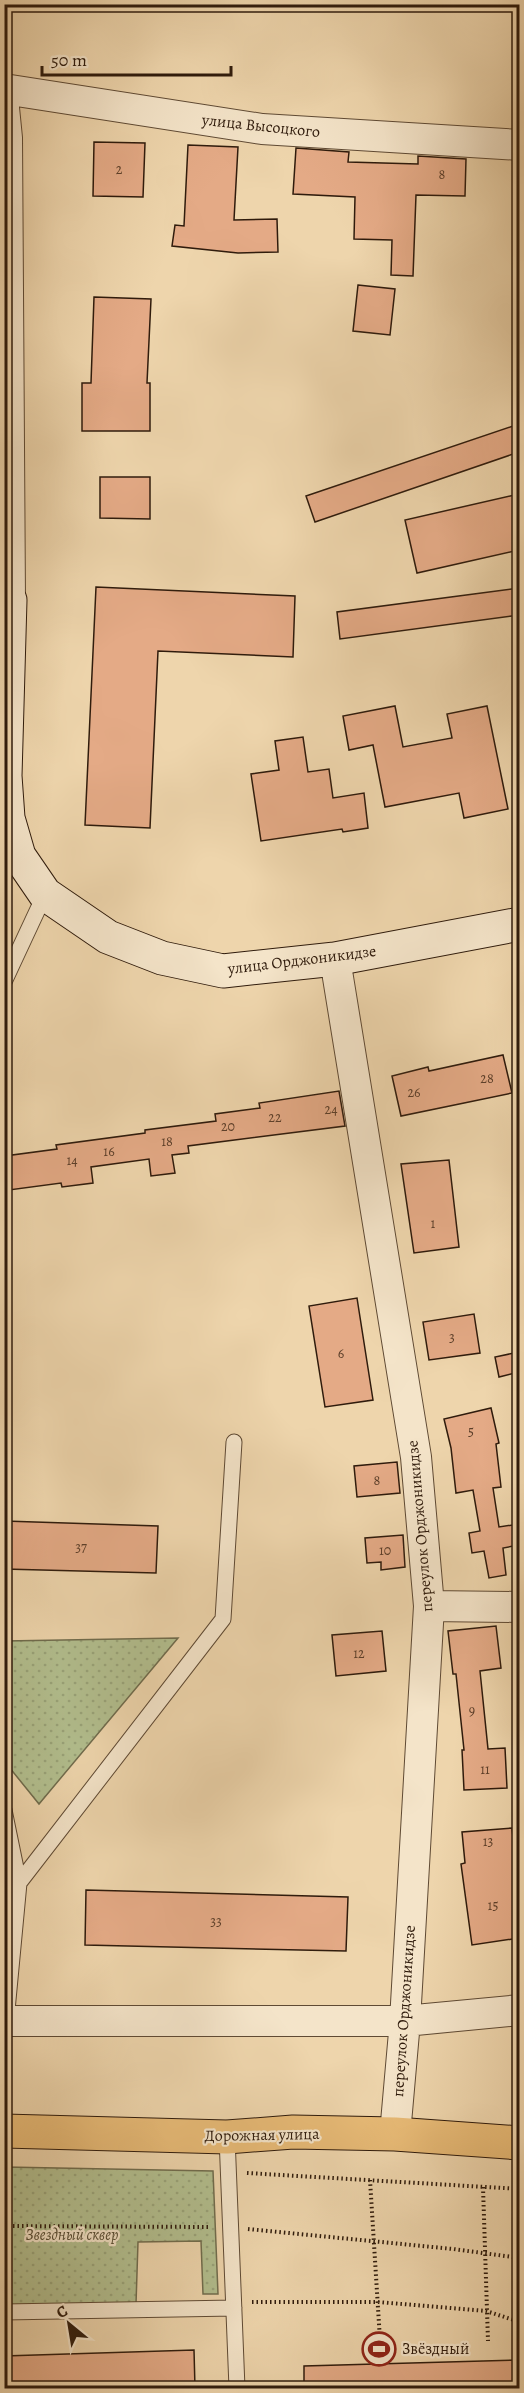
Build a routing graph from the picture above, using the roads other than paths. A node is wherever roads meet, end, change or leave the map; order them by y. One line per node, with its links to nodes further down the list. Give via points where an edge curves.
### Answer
1 (4, 89): 4 (street, улица Высоцкого, via 262,129)
2 (4, 108): 3 (street)
3 (6, 138): 5 (street)
4 (519, 145)
5 (7, 600): 6 (main road, улица Орджоникидзе, via 5,776 9,818 19,856)
6 (45, 894): 8 (main road, улица Орджоникидзе, via 108,936 162,958 223,971); 9 (lane)
7 (519, 924): 8 (main road, улица Орджоникидзе)
8 (335, 958): 11 (street, переулок Орджоникидзе, via 416,1457)
9 (4, 982)
10 (234, 1442): 14 (lane, via 223,1619)
11 (429, 1606): 12 (street); 17 (street, переулок Орджоникидзе)
12 (519, 1607)
13 (4, 1810): 14 (lane)
14 (19, 1883): 16 (lane)
15 (519, 2010): 17 (street)
16 (5, 2021): 17 (street)
17 (405, 2021): 19 (street, переулок Орджоникидзе)
18 (4, 2131): 20 (main road, Дорожная улица)
19 (394, 2134): 20 (main road, Дорожная улица, via 293,2132); 21 (main road, Дорожная улица)
20 (227, 2137): 22 (lane, via 231,2228)
21 (519, 2143)
22 (240, 2305): 23 (lane); 24 (lane)
23 (4, 2312)
24 (237, 2388)

